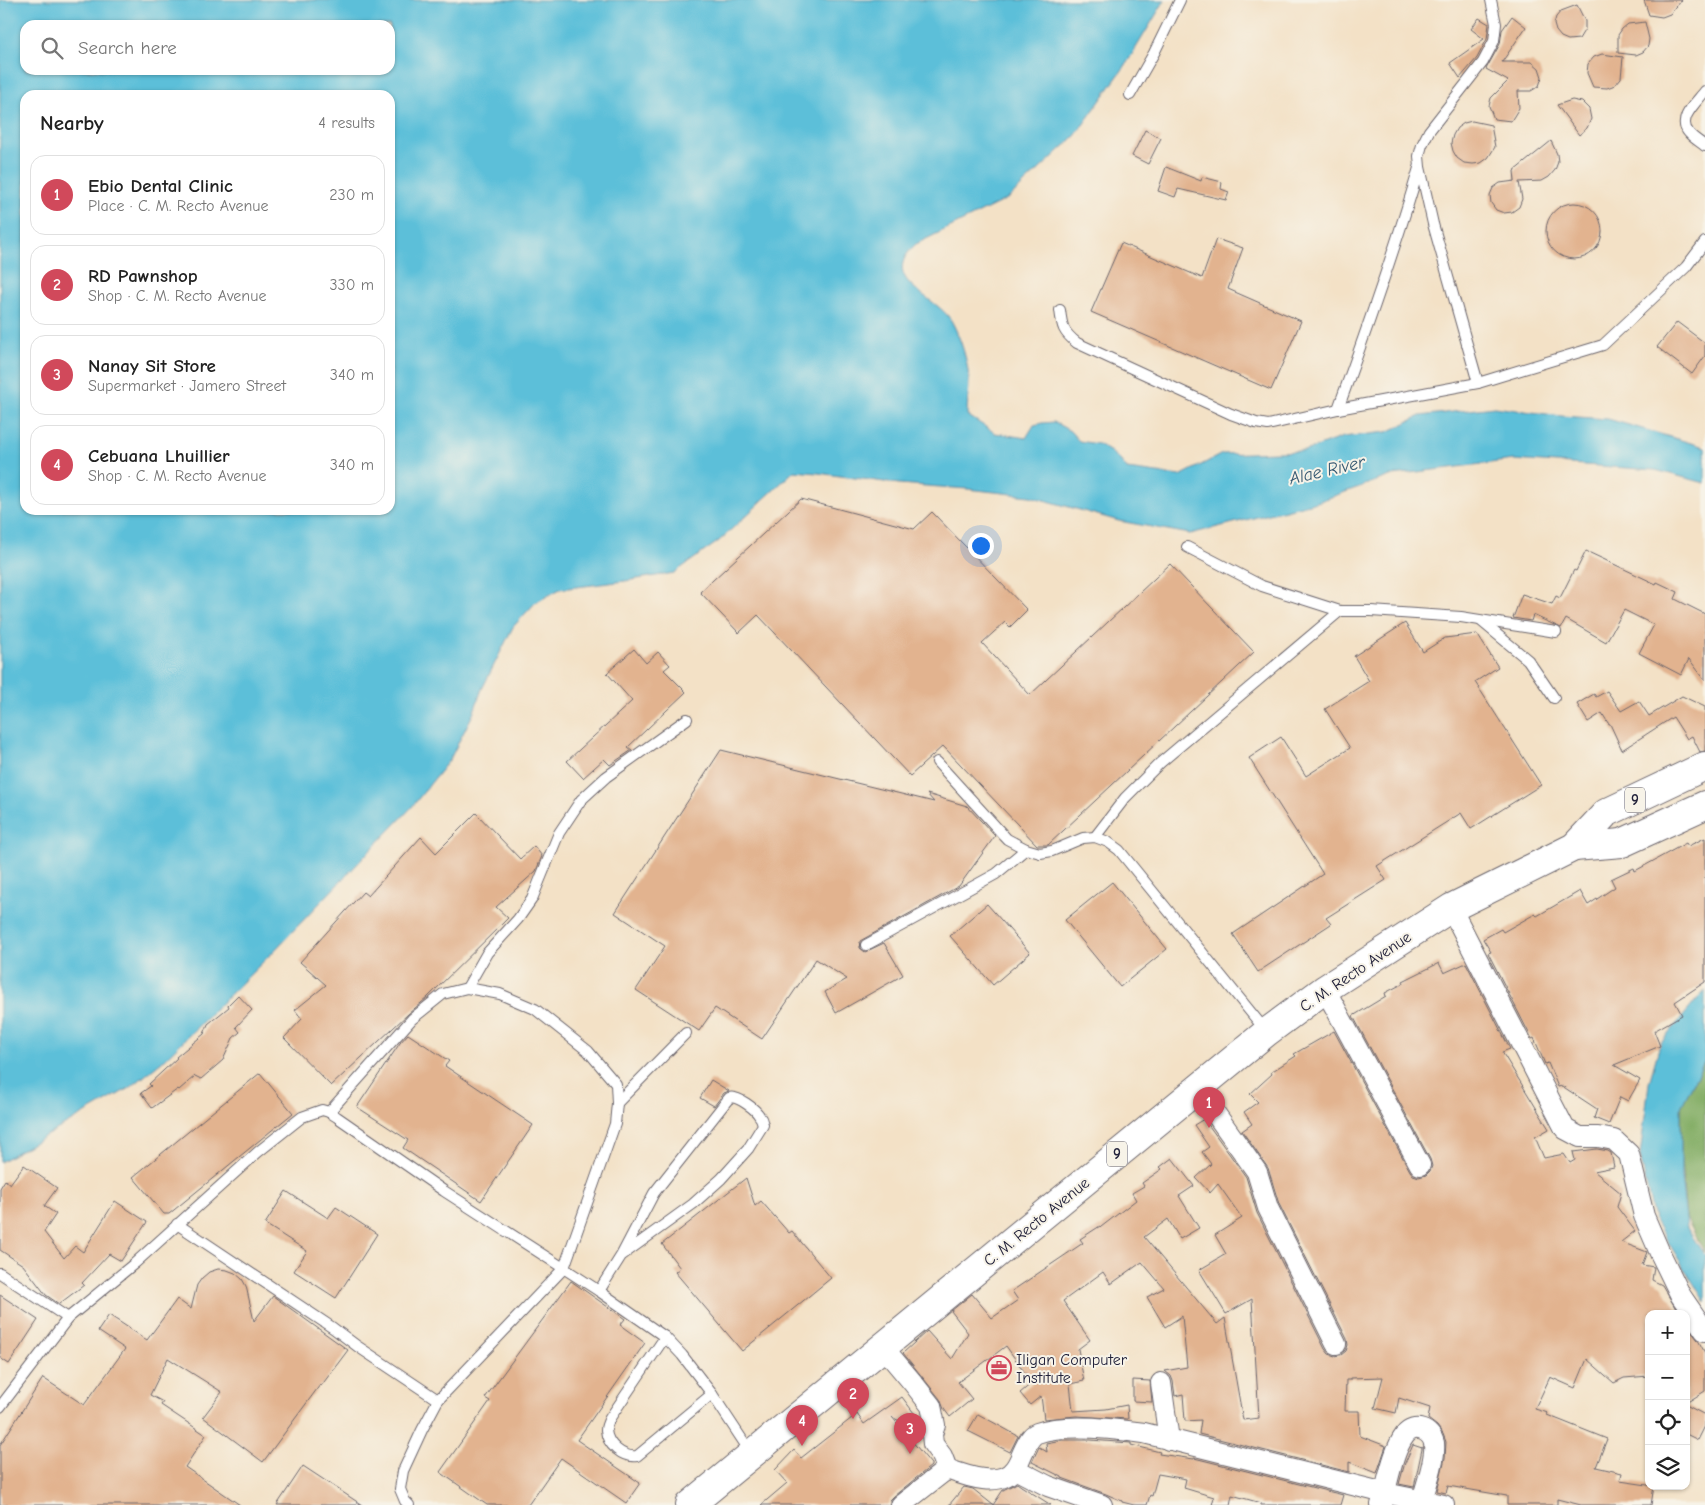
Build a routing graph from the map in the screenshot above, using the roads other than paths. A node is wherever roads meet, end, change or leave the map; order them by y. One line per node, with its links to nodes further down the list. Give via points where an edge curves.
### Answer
1 (1180, 0): 4 (lane)
2 (1491, 0): 6 (lane, via 1496,24 1494,41 1482,62 1429,131 1422,145)
3 (1705, 91): 5 (lane, via 1684,120 1689,133)
4 (1130, 95)
5 (1705, 146)
6 (1420, 167): 9 (lane); 10 (lane, via 1378,299)
7 (1705, 242): 9 (lane, via 1686,267 1604,345)
8 (1060, 310): 10 (lane, via 1066,334 1077,343 1256,423 1268,425)
9 (1478, 383): 10 (lane)
10 (1338, 409)
11 (1187, 547): 12 (lane, via 1262,586)
12 (1340, 611): 13 (lane); 20 (lane, via 1160,763 1125,798)
13 (1480, 620): 14 (lane); 15 (lane, via 1528,660)
14 (1556, 632)
15 (1554, 698)
16 (687, 719): 25 (lane, via 606,777 581,800 559,833 532,899 487,953)
17 (937, 762): 22 (lane, via 1007,839)
18 (1705, 766): 21 (highway, C. M. Recto Avenue / 9, via 1606,813)
19 (1705, 805): 21 (highway, C. M. Recto Avenue / 9, via 1622,844)
20 (1095, 837): 22 (lane, via 1083,838 1052,851 1040,853); 27 (lane, via 1119,850)
21 (1574, 847): 23 (highway, C. M. Recto Avenue / 9)
22 (1026, 849): 24 (lane, via 996,874)
23 (1450, 908): 26 (highway, C. M. Recto Avenue / 9); 39 (street, via 1565,1129 1580,1137 1614,1140 1629,1154 1644,1216 1681,1296)
24 (866, 944)
25 (467, 988): 30 (lane, via 500,994 535,1009 588,1051 616,1084); 31 (lane, via 443,994 412,1019)
26 (1325, 989): 27 (highway, C. M. Recto Avenue / 9); 32 (street)
27 (1267, 1032): 29 (highway, C. M. Recto Avenue / 9)
28 (686, 1034): 30 (lane)
29 (1198, 1089): 41 (street, via 1256,1172 1268,1208); 42 (highway, C. M. Recto Avenue / 9)
30 (617, 1103): 35 (lane, via 615,1124)
31 (329, 1112): 33 (lane, via 322,1110 302,1116); 35 (lane)
32 (1420, 1165)
33 (177, 1224): 38 (lane, via 136,1263); 45 (lane)
34 (621, 1256): 34 (lane, via 693,1204 721,1179 748,1149 763,1125 760,1115 738,1098 729,1098 654,1193); 37 (lane)
35 (564, 1268): 37 (lane); 45 (lane)
36 (0, 1273): 38 (lane)
37 (599, 1290): 40 (lane)
38 (68, 1318): 46 (lane)
39 (1705, 1331)
40 (665, 1337): 44 (lane); 44 (lane, via 610,1418 606,1428 616,1450 631,1457 637,1456)
41 (1336, 1344)
42 (882, 1346): 48 (highway, C. M. Recto Avenue / 9); 49 (street, via 931,1406 935,1425 933,1444)
43 (1161, 1383): 47 (street)
44 (712, 1394): 48 (lane)
45 (438, 1400): 53 (lane, via 403,1471 400,1489)
46 (0, 1406)
47 (1169, 1440): 50 (street, via 1122,1430 1062,1429 1038,1433 1027,1443); 51 (street)
48 (752, 1454): 54 (highway, C. M. Recto Avenue / 9)
49 (947, 1469): 50 (street, via 993,1480); 55 (street)
50 (1015, 1469): 56 (street, via 1048,1486)
51 (1383, 1499): 52 (street); 52 (street, via 1406,1433 1412,1429 1423,1429 1434,1442 1434,1452)
52 (1422, 1501): 57 (street)
53 (409, 1505)
54 (690, 1505)
55 (901, 1505)
56 (1102, 1505)
57 (1444, 1505)

